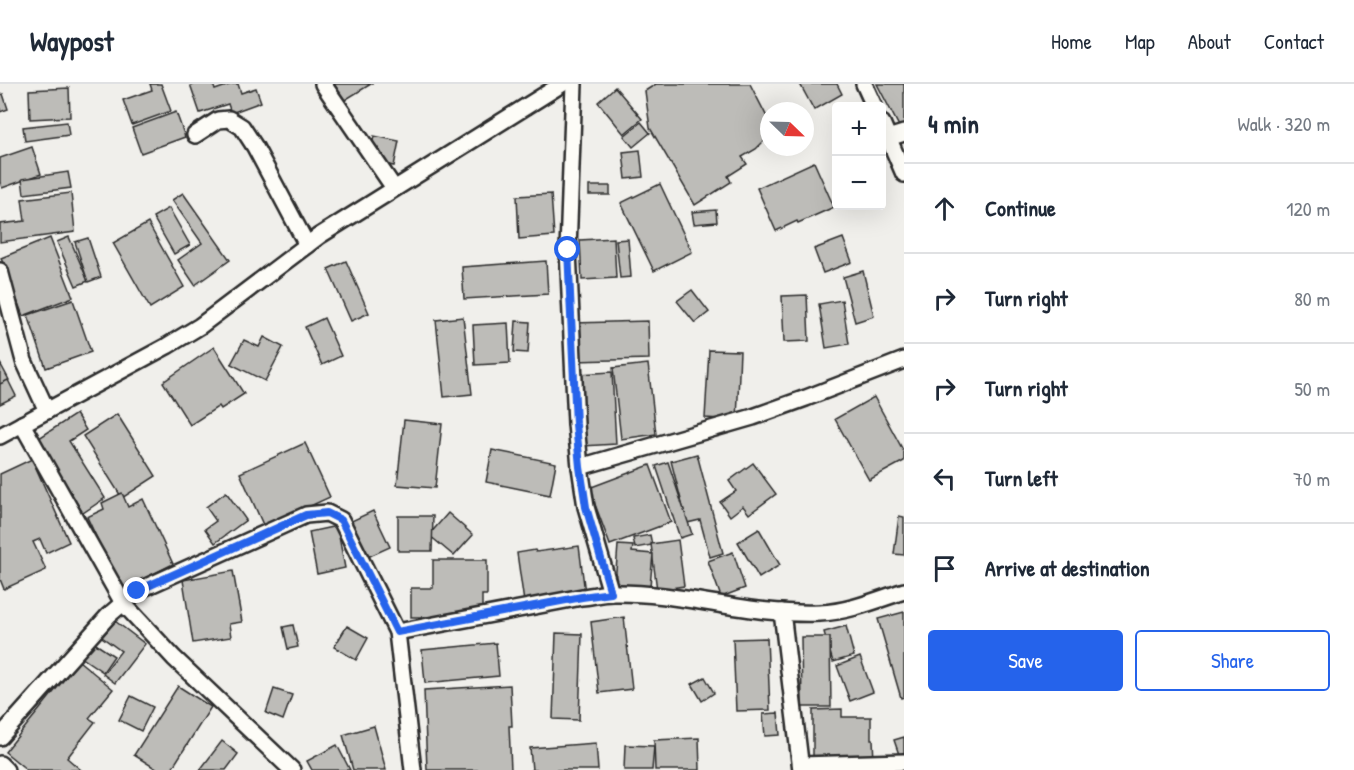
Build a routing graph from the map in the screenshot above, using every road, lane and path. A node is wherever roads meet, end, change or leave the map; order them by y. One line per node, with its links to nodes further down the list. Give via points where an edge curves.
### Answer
1 (323, 84): 11 (street)
2 (562, 84): 11 (street)
3 (574, 84): 18 (street, via 568,250)
4 (864, 84): 5 (street)
5 (872, 102)
6 (886, 130): 8 (street)
7 (886, 132): 10 (street)
8 (904, 133)
9 (195, 135): 12 (street, via 218,120 230,119 242,127)
10 (904, 174)
11 (394, 189): 12 (street)
12 (307, 245): 15 (street, via 200,326)
13 (0, 271): 15 (street, via 24,361)
14 (904, 360): 18 (street, via 753,417)
15 (47, 411): 16 (street)
16 (22, 423): 17 (street); 21 (street)
17 (0, 436)
18 (580, 467): 20 (street, via 586,507)
19 (904, 591): 22 (street, via 821,613)
20 (611, 593): 22 (street); 23 (street)
21 (123, 603): 23 (street, via 137,591 306,515 327,513 341,520); 24 (street); 29 (street, via 174,658)
22 (782, 612): 27 (street)
23 (397, 632): 30 (street)
24 (0, 737)
25 (904, 762): 27 (street)
26 (0, 764): 28 (street)
27 (801, 767)
28 (6, 770)
29 (292, 770)
30 (413, 770)

